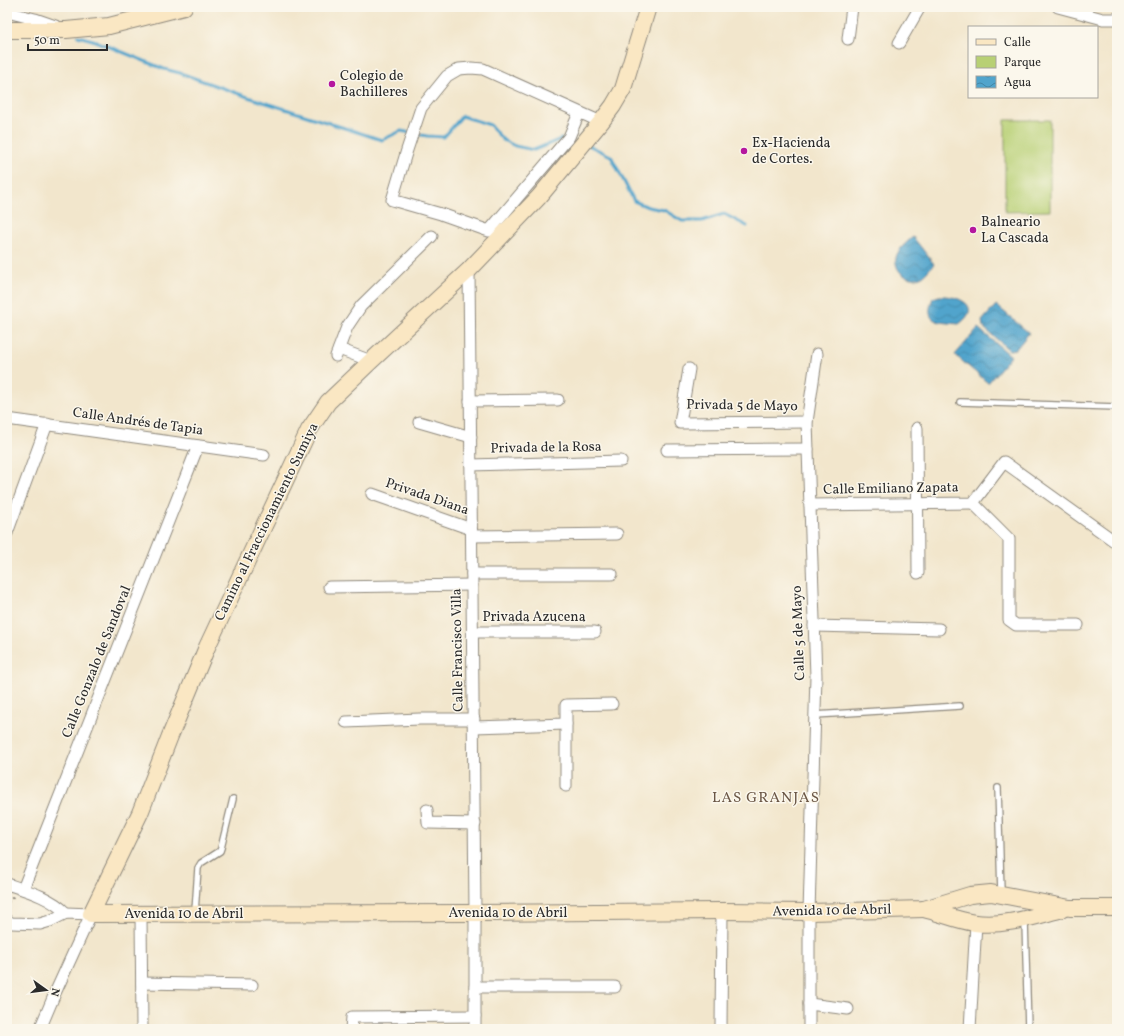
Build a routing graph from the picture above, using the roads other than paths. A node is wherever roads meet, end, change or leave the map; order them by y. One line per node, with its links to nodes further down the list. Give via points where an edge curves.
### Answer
1 (184, 7): 9 (street, via 109,26)
2 (648, 7): 13 (street, Camino al Fraccionamiento Sumiya, via 623,89)
3 (852, 7): 10 (street)
4 (920, 7): 11 (street)
5 (1058, 7): 7 (street, via 1103,19)
6 (7, 12): 9 (street)
7 (1117, 19)
8 (7, 30): 9 (street)
9 (66, 30)
10 (848, 39)
11 (899, 43)
12 (579, 113): 12 (street, via 569,137 490,231 392,200 421,108 447,76 459,69 483,69); 13 (street)
13 (601, 122): 15 (street, Camino al Fraccionamiento Sumiya, via 539,197)
14 (432, 236): 17 (street, via 361,306 347,327 337,353)
15 (469, 270): 17 (street, Camino al Fraccionamiento Sumiya); 20 (street, Calle Francisco Villa)
16 (817, 354): 25 (street, Calle 5 de Mayo)
17 (371, 361): 74 (street, Camino al Fraccionamiento Sumiya, via 328,402 309,430 207,647 140,813)
18 (689, 369): 25 (street, Privada 5 de Mayo, via 680,423)
19 (558, 400): 20 (street)
20 (470, 401): 28 (street, Calle Francisco Villa)
21 (960, 402): 22 (lane)
22 (1117, 407)
23 (7, 419): 26 (street, Calle Andrés de Tapia)
24 (419, 422): 28 (street)
25 (807, 422): 30 (street, Calle 5 de Mayo)
26 (47, 424): 29 (street, Calle Andrés de Tapia); 40 (street)
27 (917, 428): 37 (street)
28 (470, 437): 34 (street, Calle Francisco Villa)
29 (198, 446): 32 (street, Calle Andrés de Tapia); 64 (street, Calle Gonzalo de Sandoval)
30 (808, 449): 31 (street); 38 (street, Calle 5 de Mayo)
31 (667, 450)
32 (264, 455)
33 (621, 461): 34 (street, Privada de la Rosa)
34 (471, 465): 39 (street, Calle Francisco Villa)
35 (372, 494): 39 (street, Privada Diana)
36 (973, 503): 37 (street, Calle Emiliano Zapata); 42 (street, Calle Emiliano Zapata, via 1004,462); 47 (street, via 1009,539 1009,620 1016,625)
37 (918, 504): 38 (street, Calle Emiliano Zapata); 43 (street)
38 (810, 505): 48 (street, Calle 5 de Mayo)
39 (472, 532): 41 (street, Privada Diana); 45 (street, Calle Francisco Villa)
40 (7, 533)
41 (617, 534)
42 (1117, 543)
43 (918, 573)
44 (612, 574): 45 (street)
45 (472, 579): 46 (street); 50 (street, Calle Francisco Villa)
46 (329, 587)
47 (1078, 625)
48 (814, 626): 49 (street); 54 (street, Calle 5 de Mayo)
49 (939, 629)
50 (473, 632): 51 (street, Privada Azucena); 56 (street, Calle Francisco Villa)
51 (595, 632)
52 (612, 704): 57 (street, via 566,705)
53 (960, 706): 54 (lane)
54 (815, 715): 71 (street, Calle 5 de Mayo)
55 (346, 722): 56 (street, via 420,719)
56 (474, 723): 57 (street); 62 (street, Calle Francisco Villa)
57 (566, 724): 58 (street)
58 (566, 786)
59 (998, 788): 66 (lane)
60 (233, 799): 76 (lane, via 222,848 198,868)
61 (427, 810): 62 (street, via 428,823)
62 (475, 824): 73 (street, Calle Francisco Villa)
63 (7, 884): 64 (street)
64 (23, 889): 72 (street, via 46,898)
65 (970, 895): 66 (street, Avenida 10 de Abril, via 991,893); 69 (street, Avenida 10 de Abril); 79 (street, via 967,909 968,916)
66 (1005, 896): 67 (street, Avenida 10 de Abril); 77 (street)
67 (1070, 908): 68 (street, Avenida 10 de Abril); 77 (street, Avenida 10 de Abril)
68 (1117, 908)
69 (924, 909): 71 (street, Avenida 10 de Abril); 79 (street, Avenida 10 de Abril)
70 (722, 911): 71 (street, Avenida 10 de Abril); 73 (street, Avenida 10 de Abril); 91 (street)
71 (809, 912): 84 (street)
72 (66, 913): 74 (street); 78 (street, via 40,924)
73 (475, 913): 76 (street, Avenida 10 de Abril); 83 (street, Calle Francisco Villa)
74 (91, 914): 75 (street, Avenida 10 de Abril); 87 (street, Camino al Fraccionamiento Sumiya)
75 (141, 914): 76 (street, Avenida 10 de Abril); 80 (street)
76 (195, 914)
77 (1019, 920): 79 (street, Avenida 10 de Abril, via 992,924); 94 (lane)
78 (7, 921)
79 (973, 922): 93 (street)
80 (142, 983): 81 (street); 88 (street)
81 (252, 985)
82 (615, 987): 83 (street)
83 (475, 988): 86 (street, Calle Francisco Villa)
84 (809, 1004): 85 (street); 92 (street)
85 (848, 1010)
86 (475, 1016): 89 (street, via 352,1017); 90 (street, Calle Francisco Villa)
87 (40, 1029)
88 (142, 1029)
89 (351, 1029)
90 (475, 1029)
91 (722, 1029)
92 (809, 1029)
93 (970, 1029)
94 (1028, 1029)

